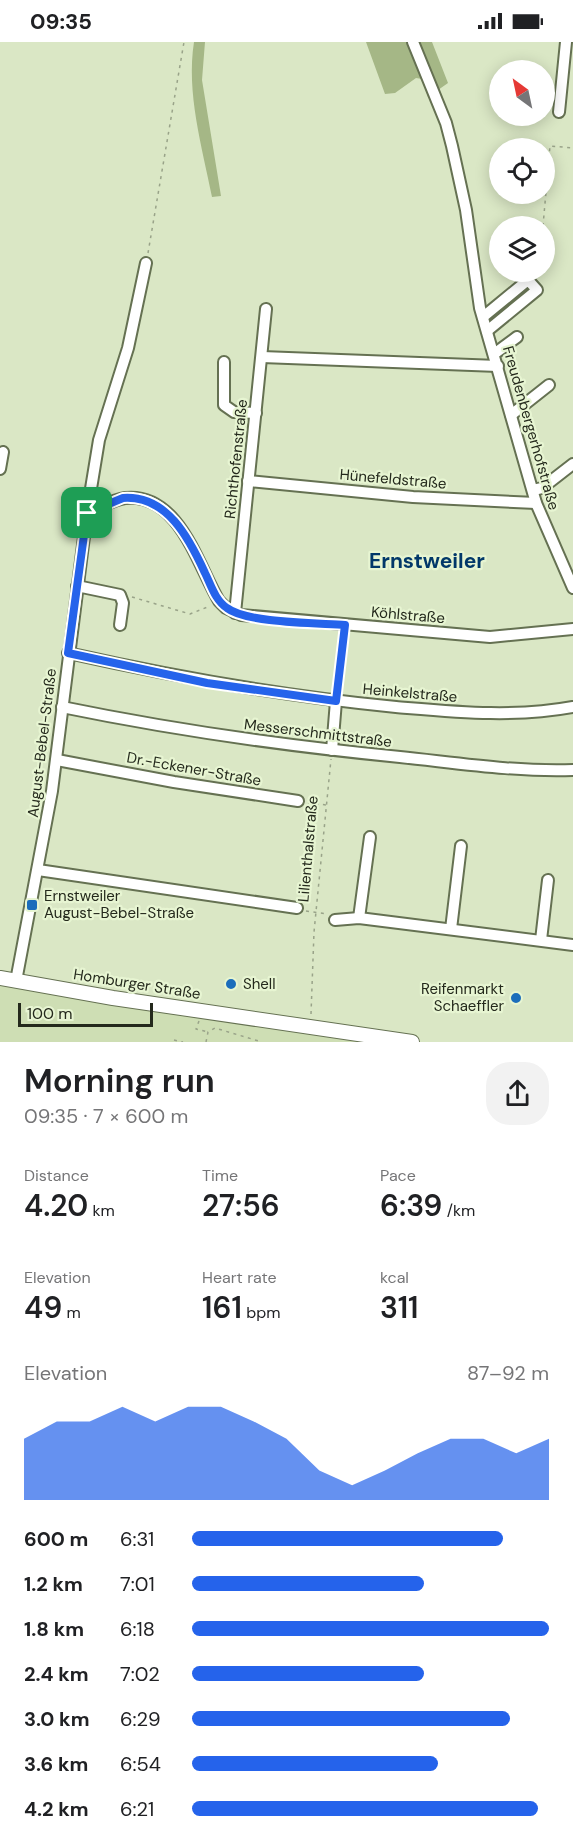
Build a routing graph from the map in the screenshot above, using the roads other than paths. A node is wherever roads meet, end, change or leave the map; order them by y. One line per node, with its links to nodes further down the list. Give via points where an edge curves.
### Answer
1 (413, 42): 6 (street, Freudenbergerhofstraße, via 452,146)
2 (566, 42): 3 (street)
3 (559, 112)
4 (146, 262): 22 (street, August-Bebel-Straße, via 128,348 103,424)
5 (266, 309): 10 (street, Richthofenstraße)
6 (481, 312): 7 (street, Freudenbergerhofstraße); 7 (street, via 528,280 537,290)
7 (487, 331): 9 (street, Freudenbergerhofstraße)
8 (517, 337): 9 (street)
9 (494, 354): 12 (street, Freudenbergerhofstraße)
10 (262, 357): 12 (street); 14 (street, Richthofenstraße)
11 (224, 362): 14 (street, via 224,405 234,412)
12 (498, 366): 15 (street, Freudenbergerhofstraße)
13 (549, 385): 15 (street)
14 (256, 413): 19 (street, Richthofenstraße)
15 (511, 415): 20 (street, Freudenbergerhofstraße)
16 (3, 452): 18 (street)
17 (573, 464): 20 (street, via 542,488)
18 (0, 469)
19 (248, 482): 21 (street, Hünefeldstraße, via 413,497); 25 (street, Richthofenstraße)
20 (533, 490): 21 (street, Freudenbergerhofstraße)
21 (536, 502): 24 (street, Freudenbergerhofstraße)
22 (87, 513): 23 (street, August-Bebel-Straße); 25 (street, via 123,498 154,503 178,525 219,601)
23 (77, 586): 26 (street, via 122,599); 28 (street, August-Bebel-Straße)
24 (573, 588)
25 (235, 613): 27 (street, Köhlstraße, via 490,637)
26 (120, 625)
27 (573, 629)
28 (68, 653): 29 (street, Heinkelstraße, via 207,683); 30 (street, August-Bebel-Straße)
29 (336, 701): 31 (street, Heinkelstraße, via 510,714); 32 (street)
30 (62, 707): 32 (street, Messerschmittstraße, via 174,729); 33 (street, August-Bebel-Straße)
31 (573, 707)
32 (332, 750): 34 (street, Messerschmittstraße, via 492,767)
33 (57, 760): 35 (street, Dr.-Eckener-Straße); 38 (street, August-Bebel-Straße)
34 (573, 770)
35 (298, 801)
36 (370, 837): 41 (street)
37 (461, 846): 43 (street)
38 (38, 870): 40 (street); 47 (street, August-Bebel-Straße)
39 (549, 880): 44 (street)
40 (297, 909)
41 (358, 918): 42 (street); 43 (street)
42 (335, 920)
43 (451, 928): 44 (street)
44 (541, 940): 45 (street)
45 (573, 945)
46 (0, 978): 47 (main road, Homburger Straße)
47 (16, 981): 48 (main road, Homburger Straße)
48 (412, 1042)

